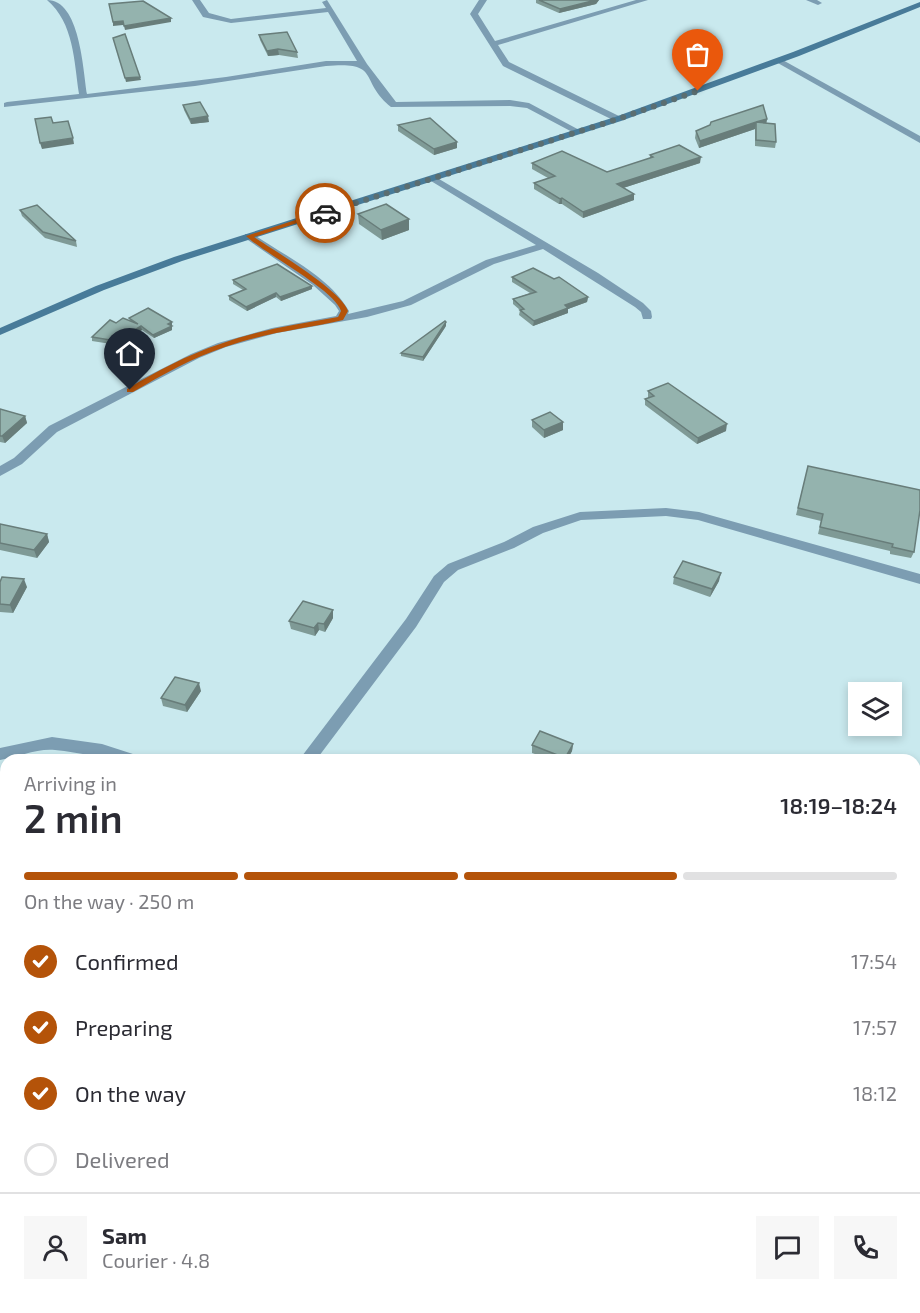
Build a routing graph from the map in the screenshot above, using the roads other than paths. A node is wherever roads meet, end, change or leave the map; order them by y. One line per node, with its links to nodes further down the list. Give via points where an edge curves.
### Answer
1 (51, 0): 11 (street, via 69,20)
2 (196, 0): 7 (street, via 206,15 231,21)
3 (324, 0): 7 (street)
4 (483, 0): 8 (street, via 474,14)
5 (644, 0): 8 (street)
6 (920, 4): 9 (street)
7 (330, 10): 10 (street)
8 (492, 44): 13 (street, via 506,64)
9 (779, 60): 13 (street); 15 (street)
10 (363, 64): 11 (street, via 331,63); 14 (street, via 384,99 394,105 519,104)
11 (83, 96): 12 (street)
12 (6, 105)
13 (618, 119): 14 (street)
14 (579, 132): 16 (street)
15 (920, 140)
16 (434, 179): 17 (street); 18 (street)
17 (249, 236): 20 (street, via 329,292 342,304); 21 (street, via 123,279)
18 (546, 245): 19 (street, via 639,304); 20 (street, via 490,262 407,303)
19 (647, 317)
20 (341, 318): 22 (street, via 276,330 195,356 53,429)
21 (0, 332)
22 (0, 472)
23 (920, 579): 26 (street, via 699,516 666,512 580,516 453,567 439,579 411,623)
24 (0, 754): 25 (street, via 52,743)
25 (113, 754)
26 (312, 754)

